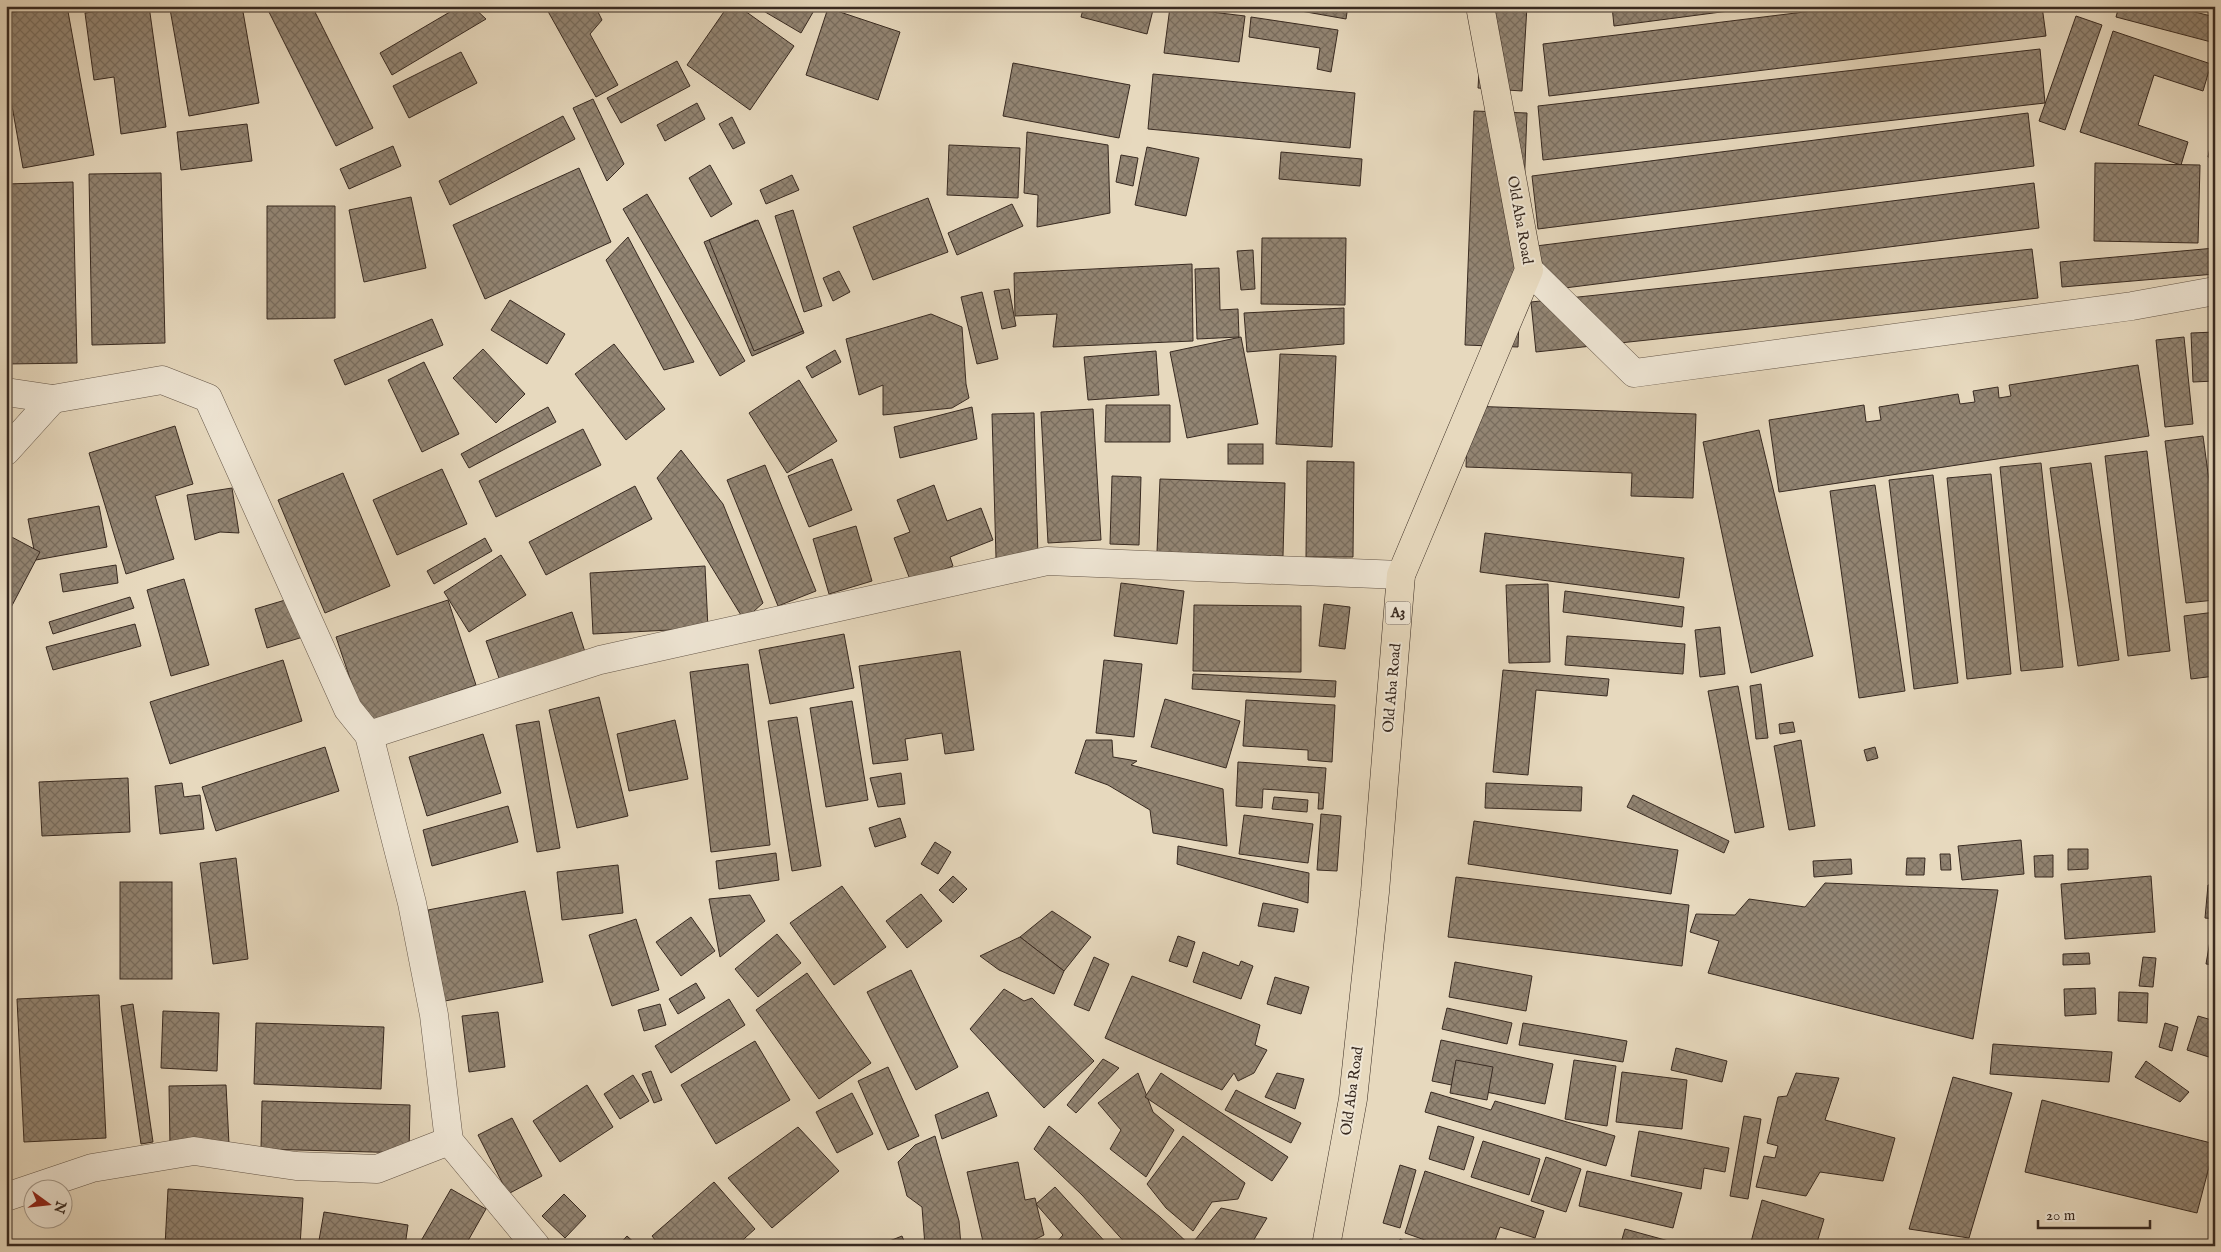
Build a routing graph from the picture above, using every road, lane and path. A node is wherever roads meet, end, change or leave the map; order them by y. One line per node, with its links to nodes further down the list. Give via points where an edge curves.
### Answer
1 (1480, 6): 2 (main road, Old Aba Road)
2 (1529, 270): 3 (street, via 1634,373 2132,306); 7 (main road, Old Aba Road / A3)
3 (2215, 291)
4 (6, 392): 5 (street)
5 (53, 399): 6 (street); 8 (street, via 162,380 208,398 348,709)
6 (6, 451)
7 (1401, 575): 8 (street, via 1047,561 600,660); 12 (main road, Old Aba Road / A3, via 1375,892 1353,1099)
8 (369, 735): 9 (street, via 412,903 434,1015)
9 (449, 1141): 10 (street, via 377,1168 296,1166 194,1151 92,1168); 11 (street)
10 (6, 1197)
11 (536, 1246)
12 (1326, 1246)

